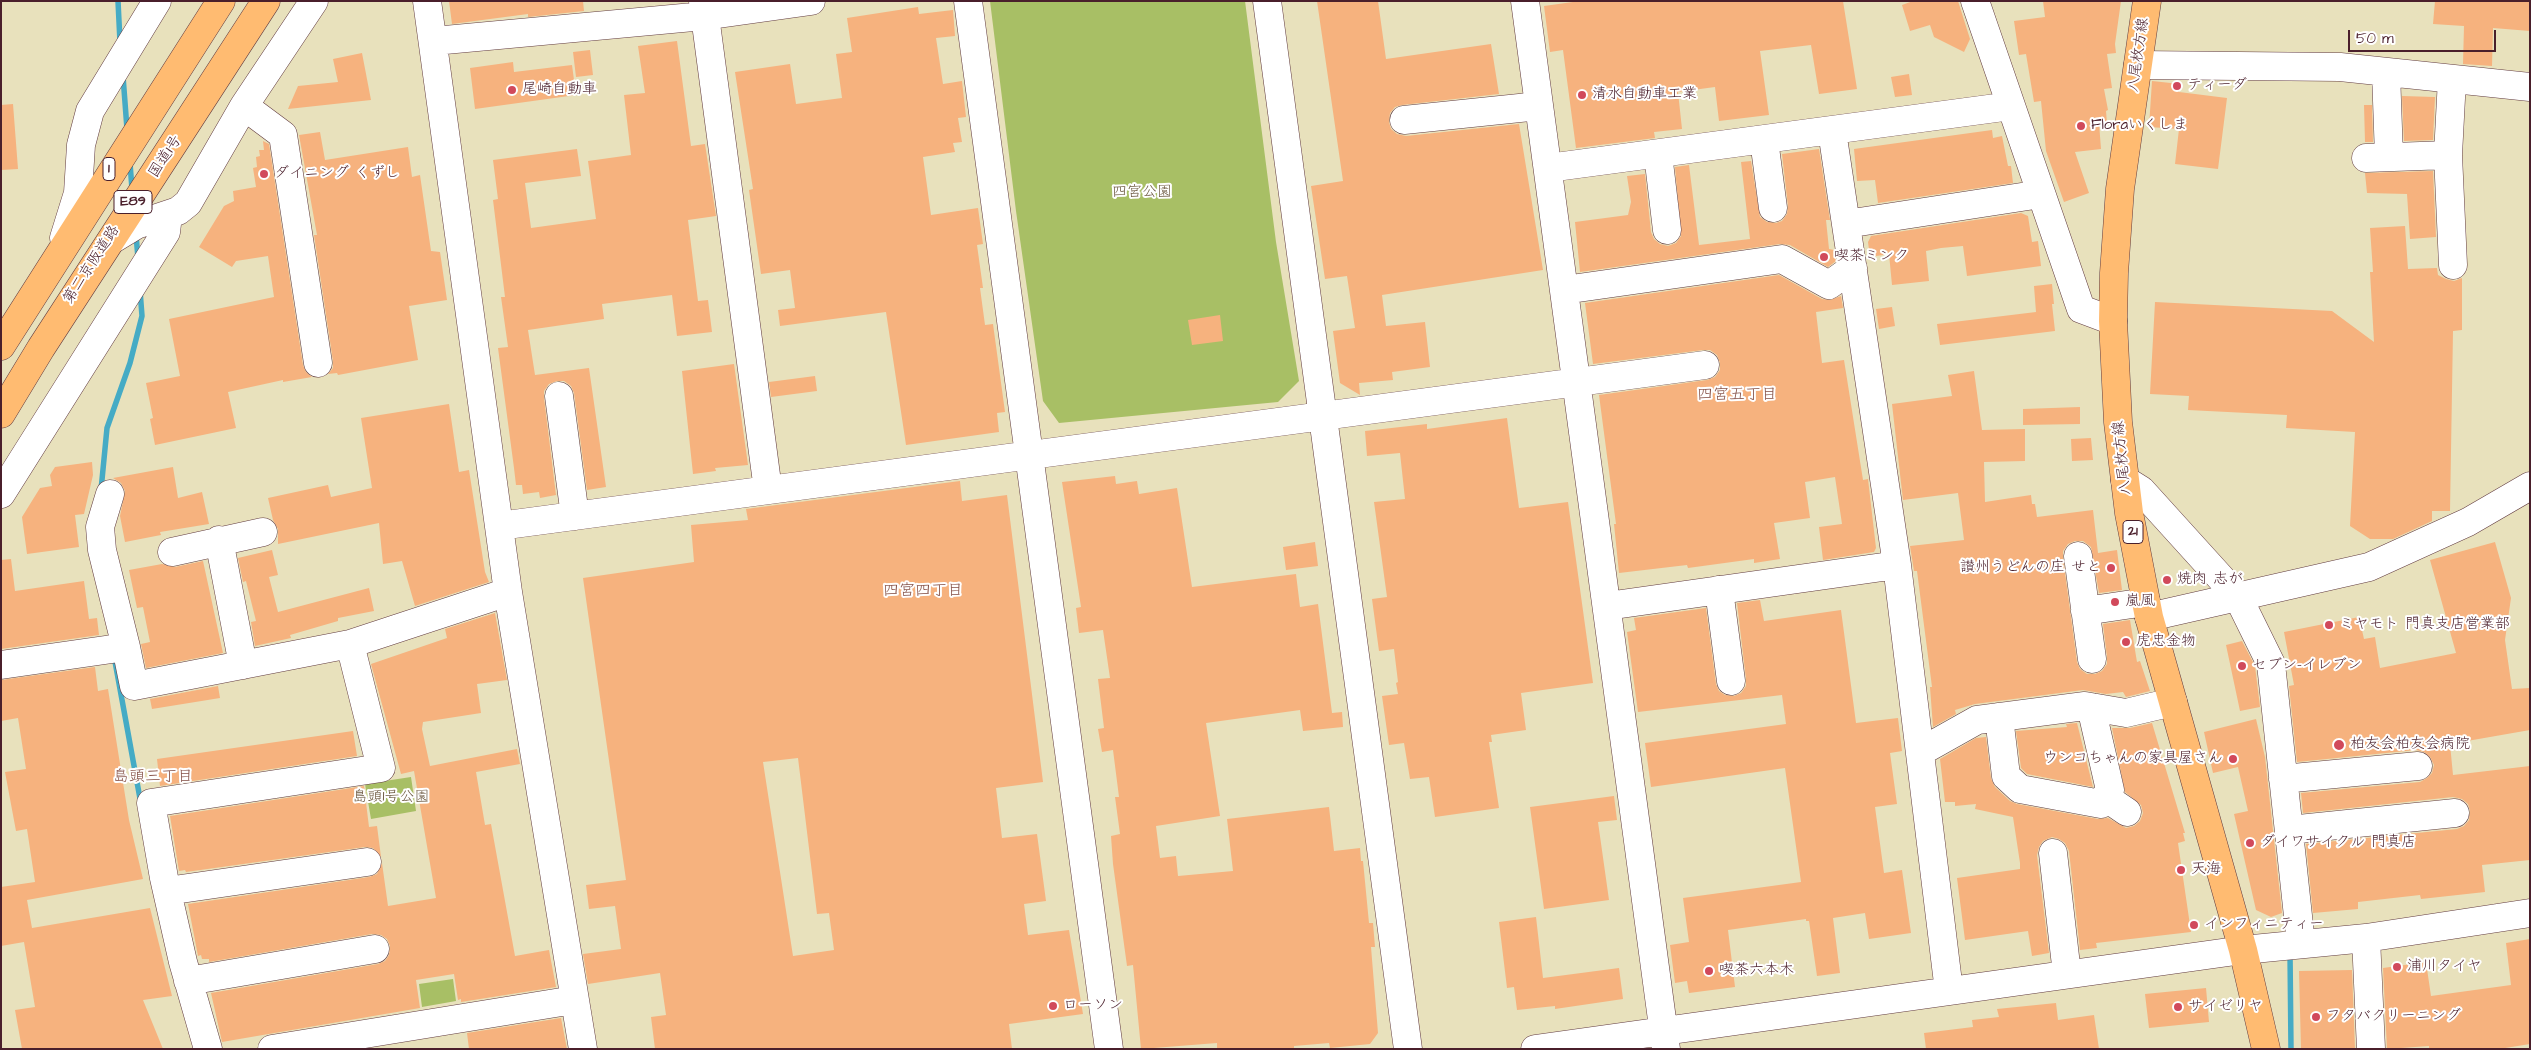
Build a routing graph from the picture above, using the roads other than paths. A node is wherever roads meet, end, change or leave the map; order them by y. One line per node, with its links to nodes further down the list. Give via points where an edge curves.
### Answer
1 (157, 1): 34 (street, via 90,111 81,145 78,193)
2 (216, 1): 34 (main road, 1)
3 (221, 1): 40 (main road, E89)
4 (314, 1): 19 (street)
5 (427, 1): 14 (street)
6 (811, 1): 13 (street)
7 (968, 1): 48 (street)
8 (1267, 1): 47 (street)
9 (1525, 1): 20 (street)
10 (1976, 1): 21 (street)
11 (2147, 1): 15 (main road, 八尾枚方線 / 21)
12 (261, 6): 33 (main road, 国道1号); 45 (main road, 第二京阪道路 / E89)
13 (703, 9): 14 (street); 51 (street)
14 (434, 41): 55 (street)
15 (2138, 64): 16 (street, via 2340,67); 38 (main road, 八尾枚方線 / 21, via 2120,190)
16 (2386, 72): 17 (street); 26 (street, via 2377,158)
17 (2452, 79): 18 (street); 26 (street)
18 (2530, 87)
19 (244, 106): 30 (street, via 188,202); 41 (street, via 283,135)
20 (1539, 106): 22 (street); 27 (street)
21 (2011, 106): 23 (street); 28 (street)
22 (1404, 120)
23 (1832, 131): 24 (street); 31 (street)
24 (1764, 140): 25 (street); 29 (street)
25 (1658, 154): 27 (street); 32 (street)
26 (2448, 156): 35 (street)
27 (1548, 168): 37 (street)
28 (2041, 194): 31 (street); 38 (street, via 2081,309)
29 (1772, 208)
30 (168, 216): 33 (street, via 136,224); 52 (street, via 166,232)
31 (1846, 224): 36 (street)
32 (1667, 230)
33 (113, 239): 46 (main road, 国道1号)
34 (63, 240): 39 (main road, 1)
35 (2453, 265)
36 (1853, 268): 37 (street, via 1829,285 1782,259); 60 (street)
37 (1564, 290): 43 (street)
38 (2113, 321): 49 (main road, 八尾枚方線 / 21, via 2118,422)
39 (1, 336)
40 (1, 346)
41 (318, 363)
42 (1705, 365): 43 (street)
43 (1576, 381): 47 (street); 64 (street)
44 (559, 396): 54 (street)
45 (1, 400)
46 (1, 414)
47 (1324, 416): 48 (street); 98 (street)
48 (1028, 456): 51 (street); 97 (street)
49 (2125, 480): 63 (street, via 2141,490); 66 (main road, 八尾枚方線 / 21)
50 (2530, 486): 63 (street, via 2468,522 2369,566)
51 (768, 490): 54 (street)
52 (1, 494)
53 (110, 494): 68 (street, via 100,527)
54 (575, 516): 55 (street)
55 (499, 526): 62 (street)
56 (263, 532): 57 (street)
57 (219, 540): 58 (street); 71 (street)
58 (172, 552)
59 (2078, 556): 65 (street)
60 (1897, 565): 61 (street); 76 (street)
61 (1719, 590): 64 (street); 72 (street)
62 (508, 592): 67 (street); 92 (street)
63 (2238, 597): 66 (street); 78 (street, via 2271,664)
64 (1607, 606): 93 (street)
65 (2085, 610): 66 (street); 69 (street)
66 (2148, 610): 73 (main road, 八尾枚方線 / 21)
67 (350, 644): 71 (street); 83 (street, via 381,768 151,803)
68 (126, 647): 70 (street); 71 (street, via 134,686)
69 (2092, 659)
70 (1, 665)
71 (243, 665)
72 (1731, 681)
73 (2173, 702): 74 (street, via 2126,714); 88 (main road, 八尾枚方線 / 21)
74 (2091, 707): 75 (street); 75 (street, via 2116,804 2020,789 2006,776)
75 (1999, 717): 76 (street, via 1977,720)
76 (1920, 752): 91 (street)
77 (2418, 766): 78 (street)
78 (2283, 779): 80 (street)
79 (2455, 813): 80 (street)
80 (2288, 830): 86 (street)
81 (2054, 853): 89 (street)
82 (367, 862): 83 (street)
83 (167, 891): 90 (street)
84 (2530, 913): 85 (street)
85 (2366, 938): 86 (street); 101 (street)
86 (2301, 944): 88 (street)
87 (375, 949): 90 (street)
88 (2243, 950): 89 (street); 100 (main road, 八尾枚方線 / 21)
89 (2067, 974): 91 (street)
90 (188, 981): 94 (street)
91 (1948, 991): 93 (street)
92 (574, 1000): 95 (street); 96 (street)
93 (1664, 1040): 99 (street)
94 (208, 1049)
95 (272, 1049)
96 (583, 1049)
97 (1109, 1049)
98 (1408, 1049)
99 (1535, 1049)
100 (2266, 1049)
101 (2371, 1049)

